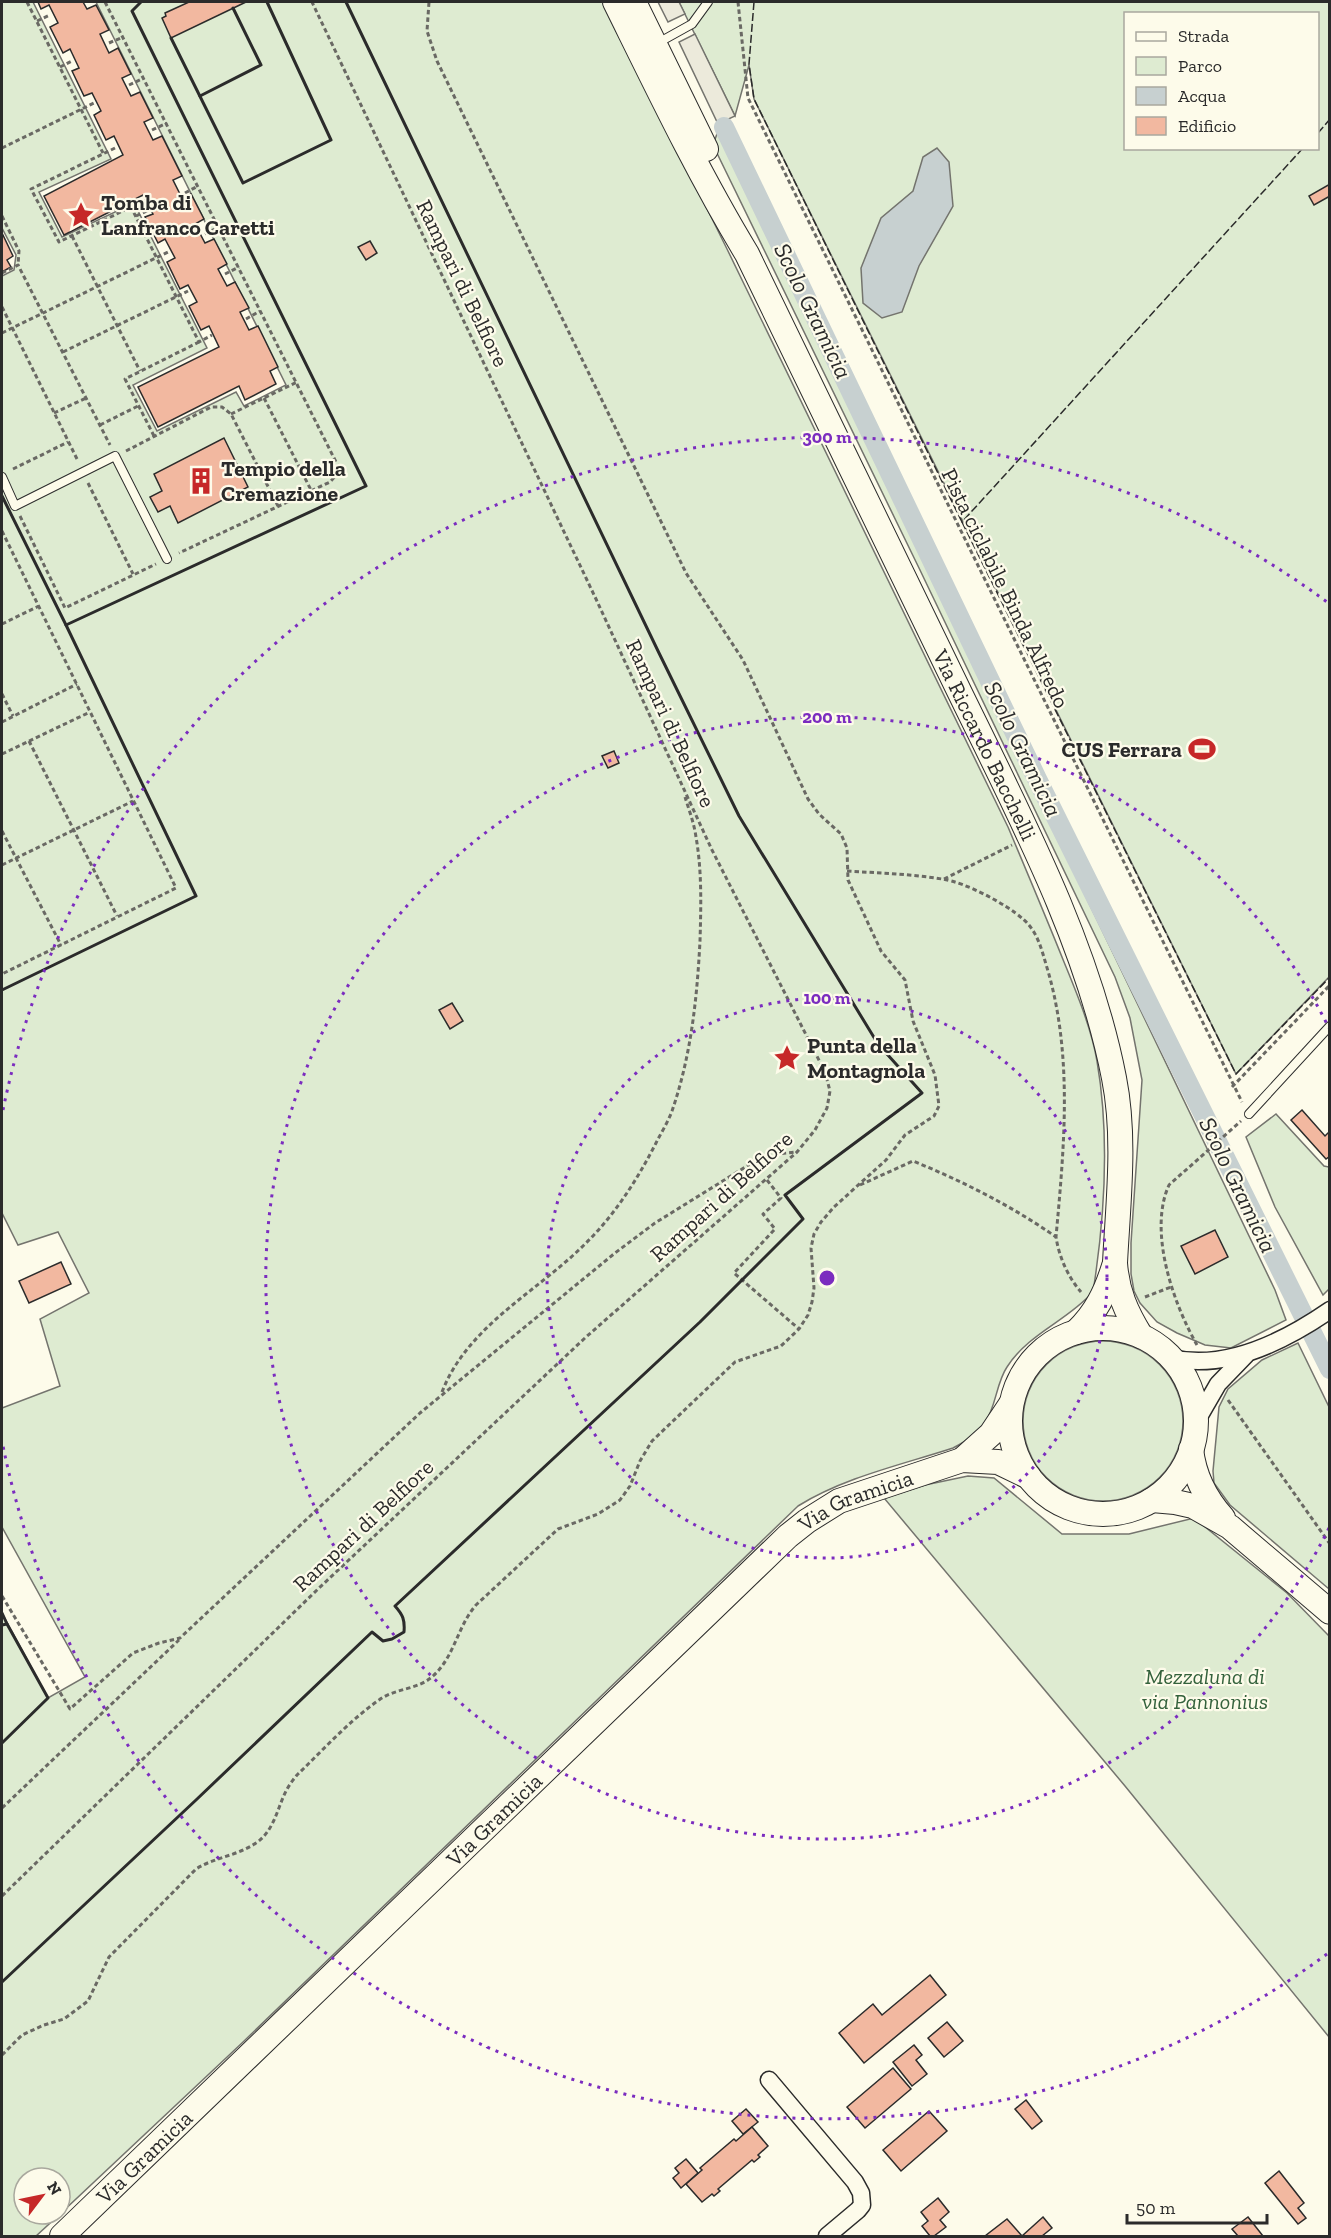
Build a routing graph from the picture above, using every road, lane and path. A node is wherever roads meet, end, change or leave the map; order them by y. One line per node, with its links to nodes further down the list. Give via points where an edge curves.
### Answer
1 (27, 2): 10 (path)
2 (105, 2): 11 (path)
3 (312, 2): 82 (path, Rampari di Belfiore)
4 (429, 2): 89 (path, via 427,31 437,61 686,573 743,660 808,799 840,834 847,848)
5 (615, 2): 13 (main road, Via Riccardo Bacchelli)
6 (634, 2): 13 (main road, Via Riccardo Bacchelli)
7 (708, 2): 13 (lane, via 692,24)
8 (738, 2): 94 (path, Pista ciclabile Binda Alfredo, via 748,98 1232,1087)
9 (50, 15): 10 (path)
10 (37, 21): 15 (path)
11 (123, 37): 12 (path); 16 (path)
12 (109, 43)
13 (648, 49): 86 (main road, Via Riccardo Bacchelli, via 721,180 747,254)
14 (72, 61): 15 (path)
15 (60, 67): 19 (path)
16 (144, 78): 17 (path); 20 (path)
17 (129, 85)
18 (94, 103): 19 (path)
19 (81, 109): 22 (path); 24 (path)
20 (166, 123): 21 (path); 25 (path)
21 (152, 130)
22 (2, 148)
23 (115, 148): 24 (path)
24 (103, 153): 32 (path, via 31,189 59,242)
25 (198, 186): 26 (path); 30 (path)
26 (184, 193)
27 (148, 210): 29 (path)
28 (2, 216): 35 (path, via 19,251)
29 (136, 216): 32 (path, via 131,207); 34 (path)
30 (219, 227): 31 (path); 36 (path)
31 (205, 234)
32 (72, 236): 39 (path)
33 (168, 252): 34 (path)
34 (156, 258): 39 (path); 41 (path)
35 (18, 265): 37 (path); 44 (path)
36 (239, 267): 38 (path); 43 (path)
37 (2, 273)
38 (225, 274)
39 (97, 286): 44 (path); 46 (path)
40 (188, 291): 41 (path)
41 (176, 297): 46 (path); 50 (path)
42 (2, 307): 47 (path)
43 (261, 311): 45 (path); 53 (path)
44 (42, 313): 47 (path); 51 (path)
45 (246, 319)
46 (117, 326): 51 (path); 52 (path)
47 (12, 328): 48 (path); 57 (path)
48 (2, 333)
49 (212, 335): 50 (path)
50 (199, 342): 52 (path)
51 (63, 352): 54 (path)
52 (140, 371): 56 (path, via 125,379)
53 (297, 382): 55 (path); 66 (path, via 339,472 330,482)
54 (86, 398): 57 (path); 59 (path)
55 (264, 398): 58 (path); 66 (path)
56 (138, 406): 59 (path); 60 (path)
57 (54, 413): 61 (path)
58 (231, 414): 60 (path, via 222,407 211,407); 68 (path)
59 (100, 426): 62 (path)
60 (154, 436): 62 (path)
61 (68, 442): 63 (path); 64 (path)
62 (115, 456): 64 (lane); 71 (lane)
63 (11, 470)
64 (83, 472): 67 (lane); 72 (path)
65 (2, 477): 67 (lane)
66 (311, 491): 68 (path)
67 (15, 506): 72 (path, via 64,608)
68 (279, 506): 71 (path)
69 (2, 531): 70 (path)
70 (3, 538): 73 (path)
71 (167, 559): 72 (path)
72 (133, 575)
73 (39, 606): 74 (path); 75 (path)
74 (2, 624)
75 (77, 684): 77 (path); 78 (path)
76 (2, 694): 78 (path)
77 (90, 712): 80 (path); 83 (path)
78 (13, 716): 79 (path)
79 (2, 722)
80 (29, 741): 81 (path); 84 (path)
81 (2, 754)
82 (682, 787): 98 (path, Rampari di Belfiore, via 825,1072 830,1090 827,1107); 112 (path, via 696,836 701,879 698,991 688,1052 671,1113 641,1173 614,1213 582,1247 462,1353)
83 (133, 801): 84 (path); 91 (path, via 176,888)
84 (73, 830): 87 (path); 91 (path)
85 (2, 831): 87 (path)
86 (1029, 836): 90 (path); 102 (main road, Via Riccardo Bacchelli, via 1085,973 1115,1079 1119,1133)
87 (16, 858): 88 (path); 92 (path)
88 (2, 865)
89 (847, 871): 90 (path); 100 (path, via 881,951 904,980 910,1013 935,1075 939,1097 934,1116 905,1135)
90 (944, 879): 101 (path, via 969,888 1023,919 1040,944 1060,1023 1065,1086)
91 (117, 917): 92 (path)
92 (61, 945): 93 (path)
93 (2, 974)
94 (1329, 985)
95 (1329, 1026): 96 (lane)
96 (1249, 1114)
97 (1237, 1125): 110 (path, via 1169,1185 1161,1212 1171,1287)
98 (798, 1152): 99 (path, Rampari di Belfiore); 112 (path, via 768,1155 655,1223)
99 (767, 1180): 105 (path, via 781,1198 763,1214 775,1229 734,1273); 125 (path, Rampari di Belfiore, via 586,1336)
100 (857, 1187): 101 (path, via 913,1161 948,1175); 105 (path, via 834,1207 814,1234 813,1302)
101 (1056, 1237): 103 (path, via 1072,1280)
102 (1115, 1263): 106 (main road, Via Riccardo Bacchelli, via 1101,1300); 107 (main road, Via Riccardo Bacchelli, via 1122,1302)
103 (1087, 1296)
104 (1328, 1311): 108 (street, Via Gramicia)
105 (799, 1329): 126 (path, via 781,1346 735,1362 709,1385 652,1441 620,1500 598,1514 558,1529 476,1605 465,1618 449,1657 433,1676 381,1698 297,1775 286,1790 271,1827 258,1842 196,1869 108,1957 88,2001 64,2019 22,2035)
106 (1076, 1332): 107 (main road, Via Gramicia, via 1101,1328); 113 (main road, Via Gramicia, via 1037,1354 1025,1369)
107 (1141, 1336): 109 (main road, Via Gramicia)
108 (1246, 1354): 110 (street, Via Gramicia); 111 (street, Via Gramicia)
109 (1171, 1358): 110 (street, Via Gramicia); 114 (main road, Via Gramicia, via 1190,1388)
110 (1208, 1362)
111 (1218, 1384): 114 (street, Via Gramicia); 120 (path)
112 (442, 1394): 123 (path)
113 (1011, 1402): 116 (main road, Via Gramicia, via 991,1434); 117 (main road, Via Gramicia, via 1013,1444)
114 (1196, 1422): 115 (main road, Via Gramicia)
115 (1191, 1449): 118 (main road, Via Gramicia, via 1182,1470); 119 (main road, via 1205,1494)
116 (962, 1460): 117 (main road, Via Gramicia, via 998,1462); 128 (main road, Via Gramicia, via 839,1501 788,1536)
117 (1029, 1478): 118 (main road, Via Gramicia, via 1063,1505 1090,1513 1116,1513)
118 (1152, 1500): 119 (main road, via 1193,1506)
119 (1230, 1527): 122 (main road)
120 (1329, 1544)
121 (2, 1596): 123 (path, via 70,1709 133,1653)
122 (1329, 1612)
123 (180, 1638): 124 (path)
124 (2, 1808)
125 (2, 1896)
126 (2, 2055)
127 (769, 2080): 129 (street, via 861,2193 862,2205)
128 (62, 2236)
129 (827, 2236)

